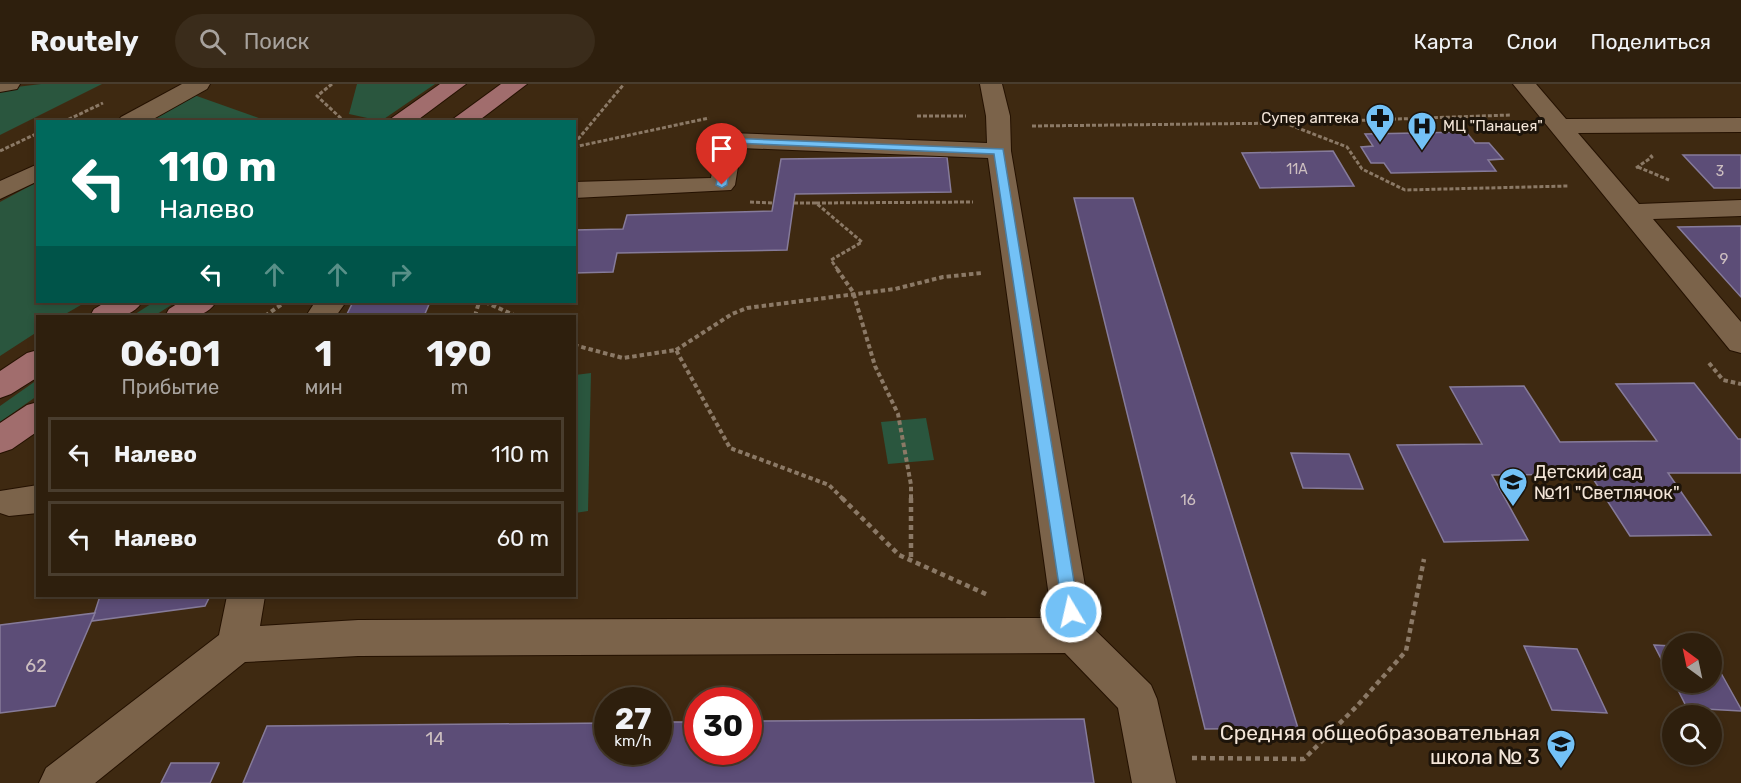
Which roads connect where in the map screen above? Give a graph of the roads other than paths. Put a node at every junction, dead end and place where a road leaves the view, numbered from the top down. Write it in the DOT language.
graph roads {
  1 [pos="9,84"];
  2 [pos="199,84"];
  3 [pos="455,84"];
  4 [pos="516,84"];
  5 [pos="991,84"];
  6 [pos="1524,84"];
  7 [pos="0,85"];
  8 [pos="133,120"];
  9 [pos="401,120"];
  10 [pos="465,120"];
  11 [pos="1555,120"];
  12 [pos="1741,125"];
  13 [pos="999,151"];
  14 [pos="36,172"];
  15 [pos="576,190"];
  16 [pos="0,191"];
  17 [pos="1741,208"];
  18 [pos="1632,212"];
  19 [pos="125,303"];
  20 [pos="199,303"];
  21 [pos="330,303"];
  22 [pos="106,315"];
  23 [pos="181,315"];
  24 [pos="321,315"];
  25 [pos="1741,342"];
  26 [pos="36,362"];
  27 [pos="0,386"];
  28 [pos="36,415"];
  29 [pos="0,440"];
  30 [pos="246,597"];
  31 [pos="1074,634"];
  32 [pos="237,645"];
  33 [pos="1152,770"];
  34 [pos="62,783"];
  1 -- 7 [label="street"];
  2 -- 8 [label="street"];
  3 -- 9 [label="main road"];
  4 -- 10 [label="main road"];
  5 -- 13 [label="street"];
  6 -- 11 [label="street"];
  11 -- 12 [label="street"];
  11 -- 18 [label="street"];
  13 -- 15 [label="street"];
  13 -- 31 [label="street"];
  14 -- 16 [label="street"];
  17 -- 18 [label="street"];
  18 -- 25 [label="street"];
  19 -- 22 [label="main road"];
  20 -- 23 [label="main road"];
  21 -- 24 [label="street"];
  26 -- 27 [label="main road"];
  28 -- 29 [label="main road"];
  30 -- 32 [label="street"];
  31 -- 32 [label="street"];
  31 -- 33 [label="street"];
  32 -- 34 [label="street"];
}
